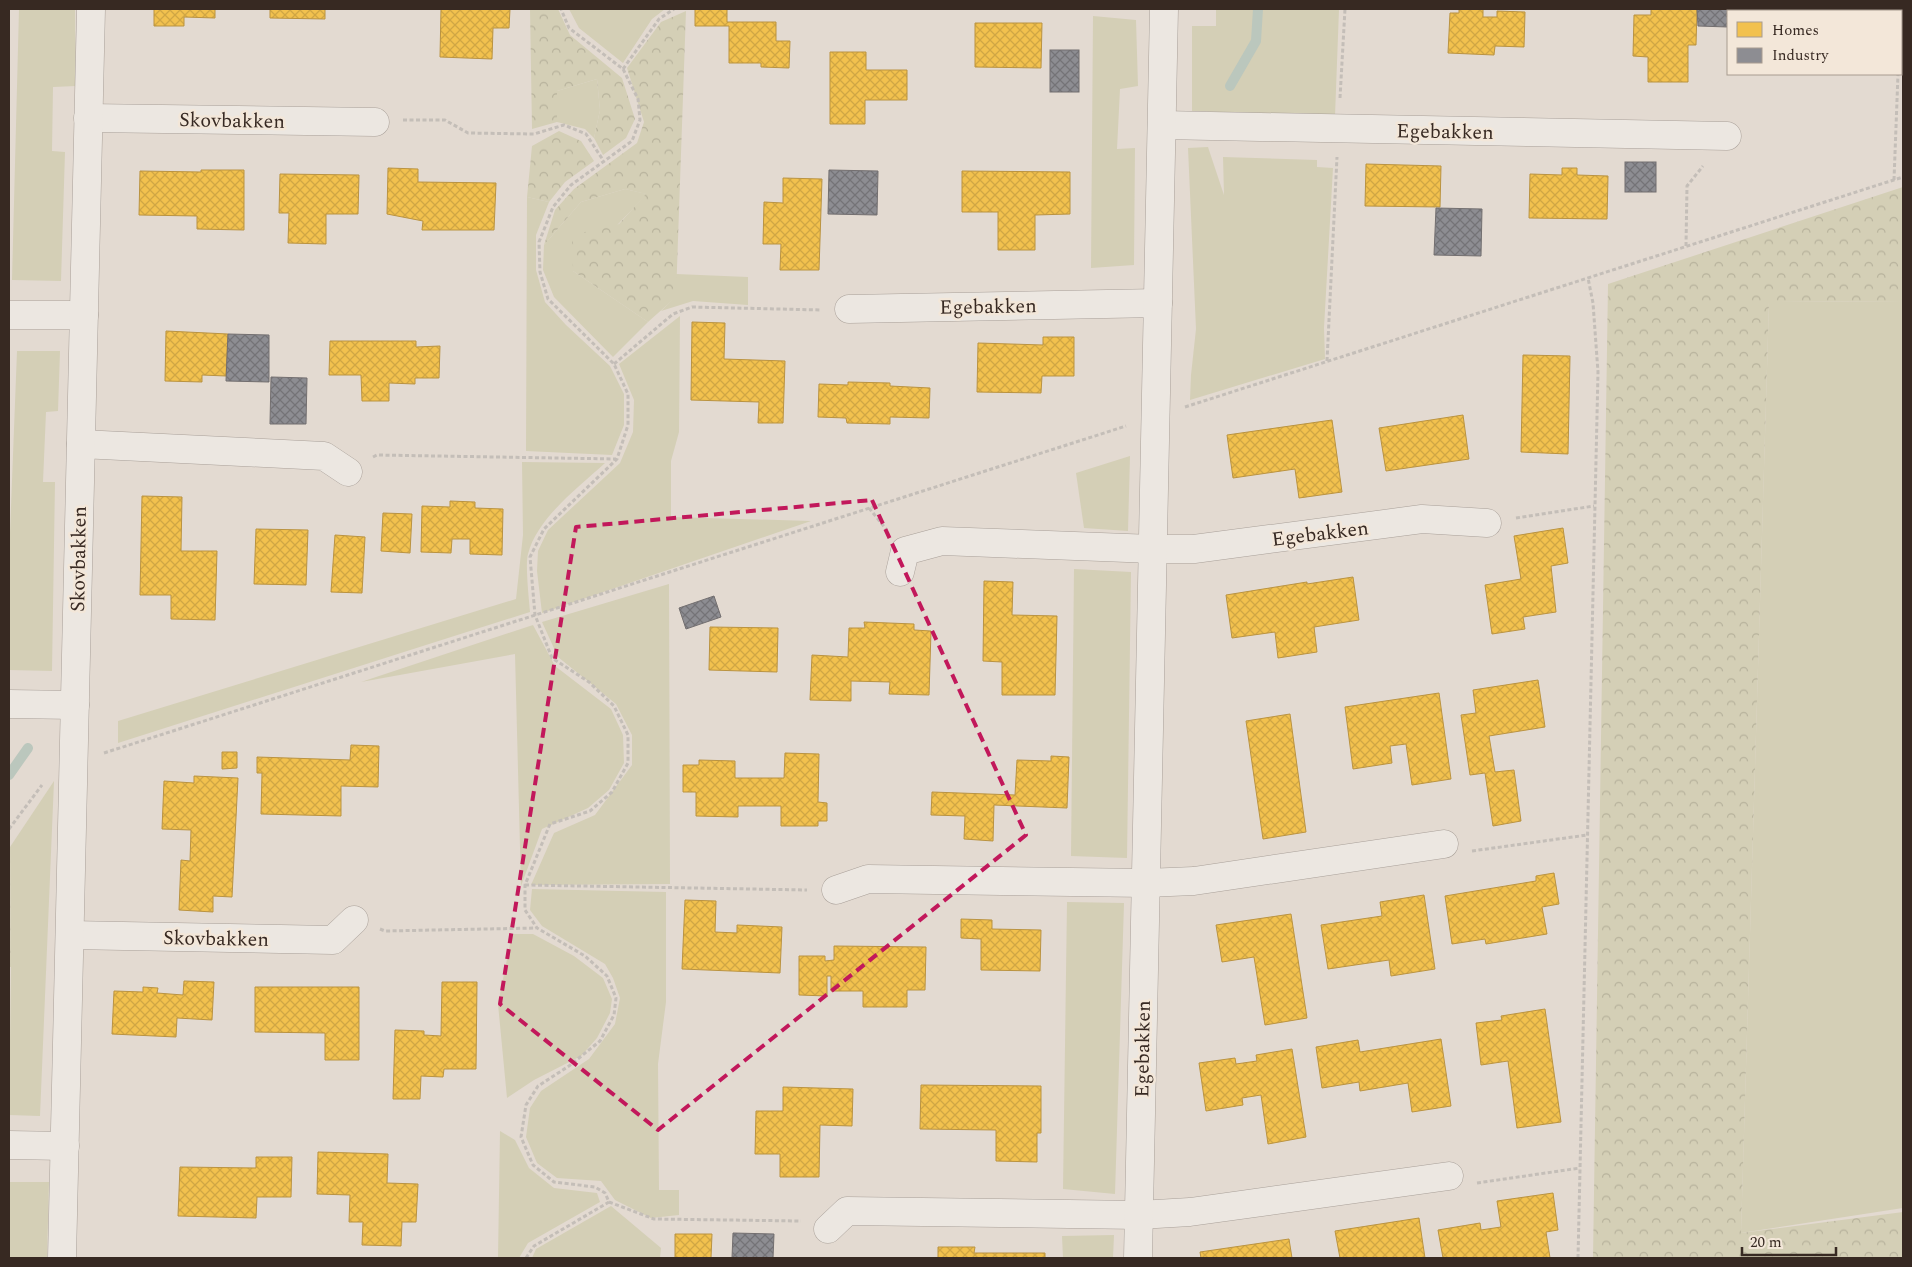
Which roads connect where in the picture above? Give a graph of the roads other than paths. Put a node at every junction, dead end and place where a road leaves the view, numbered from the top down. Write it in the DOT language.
graph roads {
  1 [pos="91,9"];
  2 [pos="1164,9"];
  3 [pos="88,118"];
  4 [pos="375,122"];
  5 [pos="1162,125"];
  6 [pos="1728,136"];
  7 [pos="1158,302"];
  8 [pos="849,309"];
  9 [pos="9,315"];
  10 [pos="84,315"];
  11 [pos="81,444"];
  12 [pos="348,472"];
  13 [pos="1487,523"];
  14 [pos="1153,549"];
  15 [pos="900,572"];
  16 [pos="9,704"];
  17 [pos="75,705"];
  18 [pos="1444,844"];
  19 [pos="1146,883"];
  20 [pos="836,890"];
  21 [pos="354,920"];
  22 [pos="70,936"];
  23 [pos="9,1145"];
  24 [pos="65,1146"];
  25 [pos="1449,1176"];
  26 [pos="1139,1215"];
  27 [pos="828,1229"];
  28 [pos="62,1258"];
  29 [pos="1138,1258"];
  1 -- 3 [label="street, Skovbakken"];
  2 -- 5 [label="street, Egebakken"];
  3 -- 4 [label="street, Skovbakken"];
  3 -- 10 [label="street, Skovbakken"];
  5 -- 6 [label="street, Egebakken"];
  5 -- 7 [label="street, Egebakken"];
  7 -- 8 [label="street, Egebakken"];
  7 -- 14 [label="street, Egebakken"];
  9 -- 10 [label="street"];
  10 -- 11 [label="street, Skovbakken"];
  11 -- 12 [label="street"];
  11 -- 17 [label="street, Skovbakken"];
  13 -- 14 [label="street, Egebakken"];
  14 -- 15 [label="street, Egebakken"];
  14 -- 19 [label="street, Egebakken"];
  16 -- 17 [label="street"];
  17 -- 22 [label="street, Skovbakken"];
  18 -- 19 [label="street"];
  19 -- 20 [label="street"];
  19 -- 26 [label="street, Egebakken"];
  21 -- 22 [label="street, Skovbakken"];
  22 -- 24 [label="street, Skovbakken"];
  23 -- 24 [label="street"];
  24 -- 28 [label="street, Skovbakken"];
  25 -- 26 [label="street"];
  26 -- 27 [label="street"];
  26 -- 29 [label="street, Egebakken"];
}
